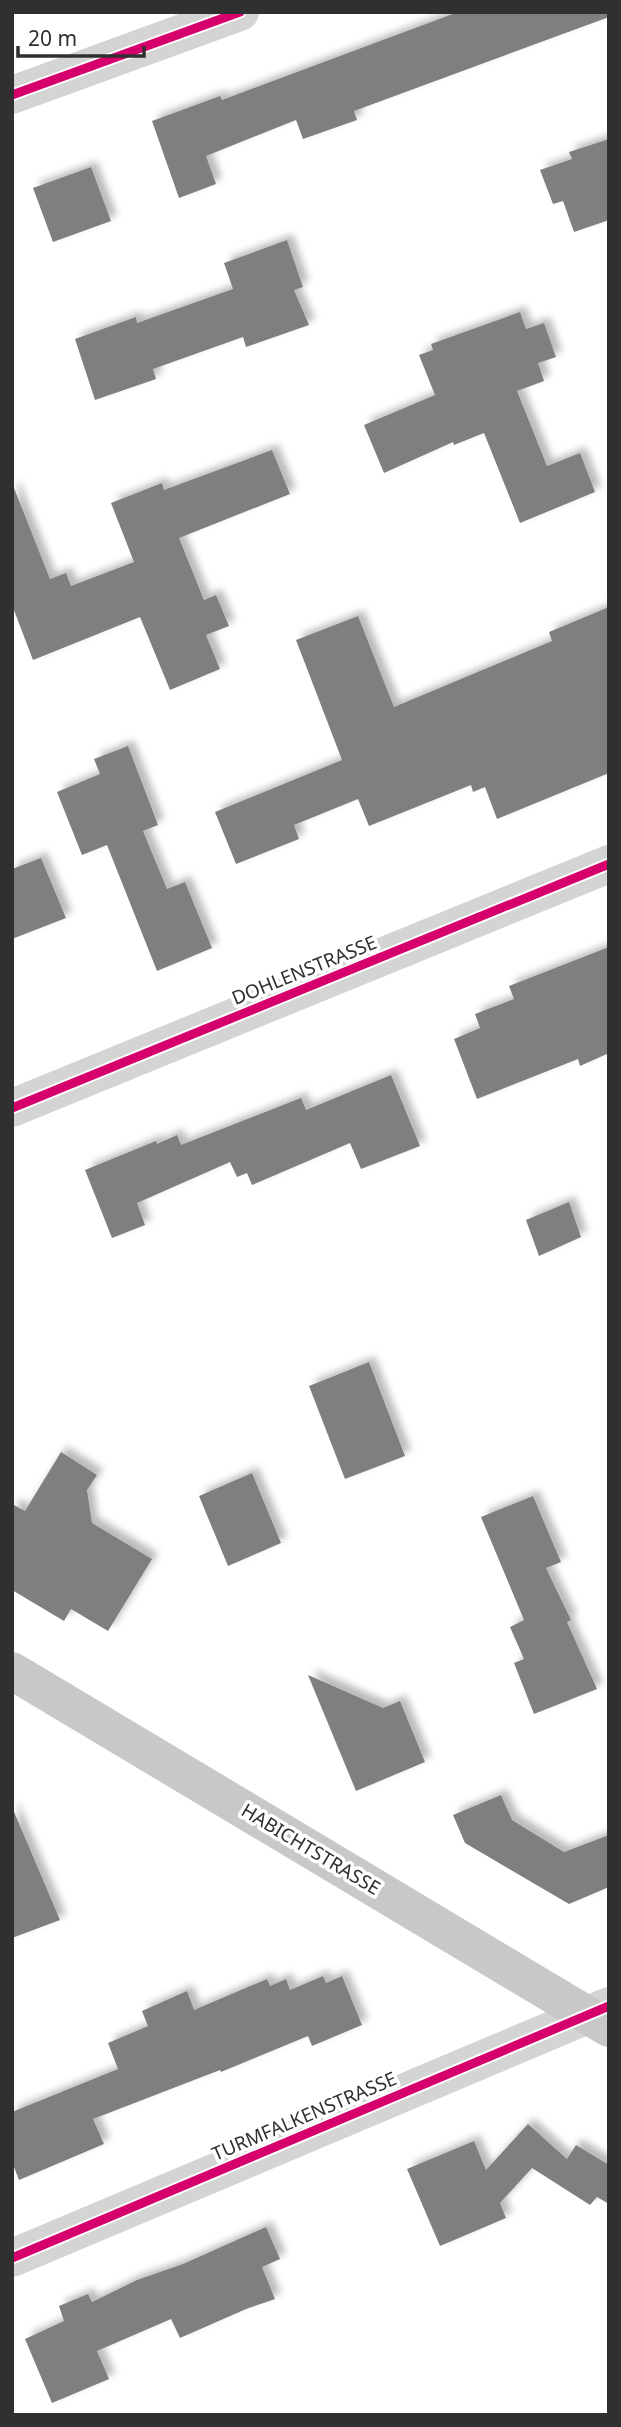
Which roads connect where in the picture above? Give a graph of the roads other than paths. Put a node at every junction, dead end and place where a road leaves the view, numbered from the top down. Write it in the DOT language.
graph roads {
  1 [pos="240,12"];
  2 [pos="12,95"];
  3 [pos="609,864"];
  4 [pos="12,1108"];
  5 [pos="12,1671"];
  6 [pos="602,2017"];
  7 [pos="12,2258"];
  1 -- 2 [label="street"];
  3 -- 4 [label="street, DOHLENSTRASSE"];
  5 -- 6 [label="main road, HABICHTSTRASSE"];
  6 -- 7 [label="street, TURMFALKENSTRASSE"];
}
